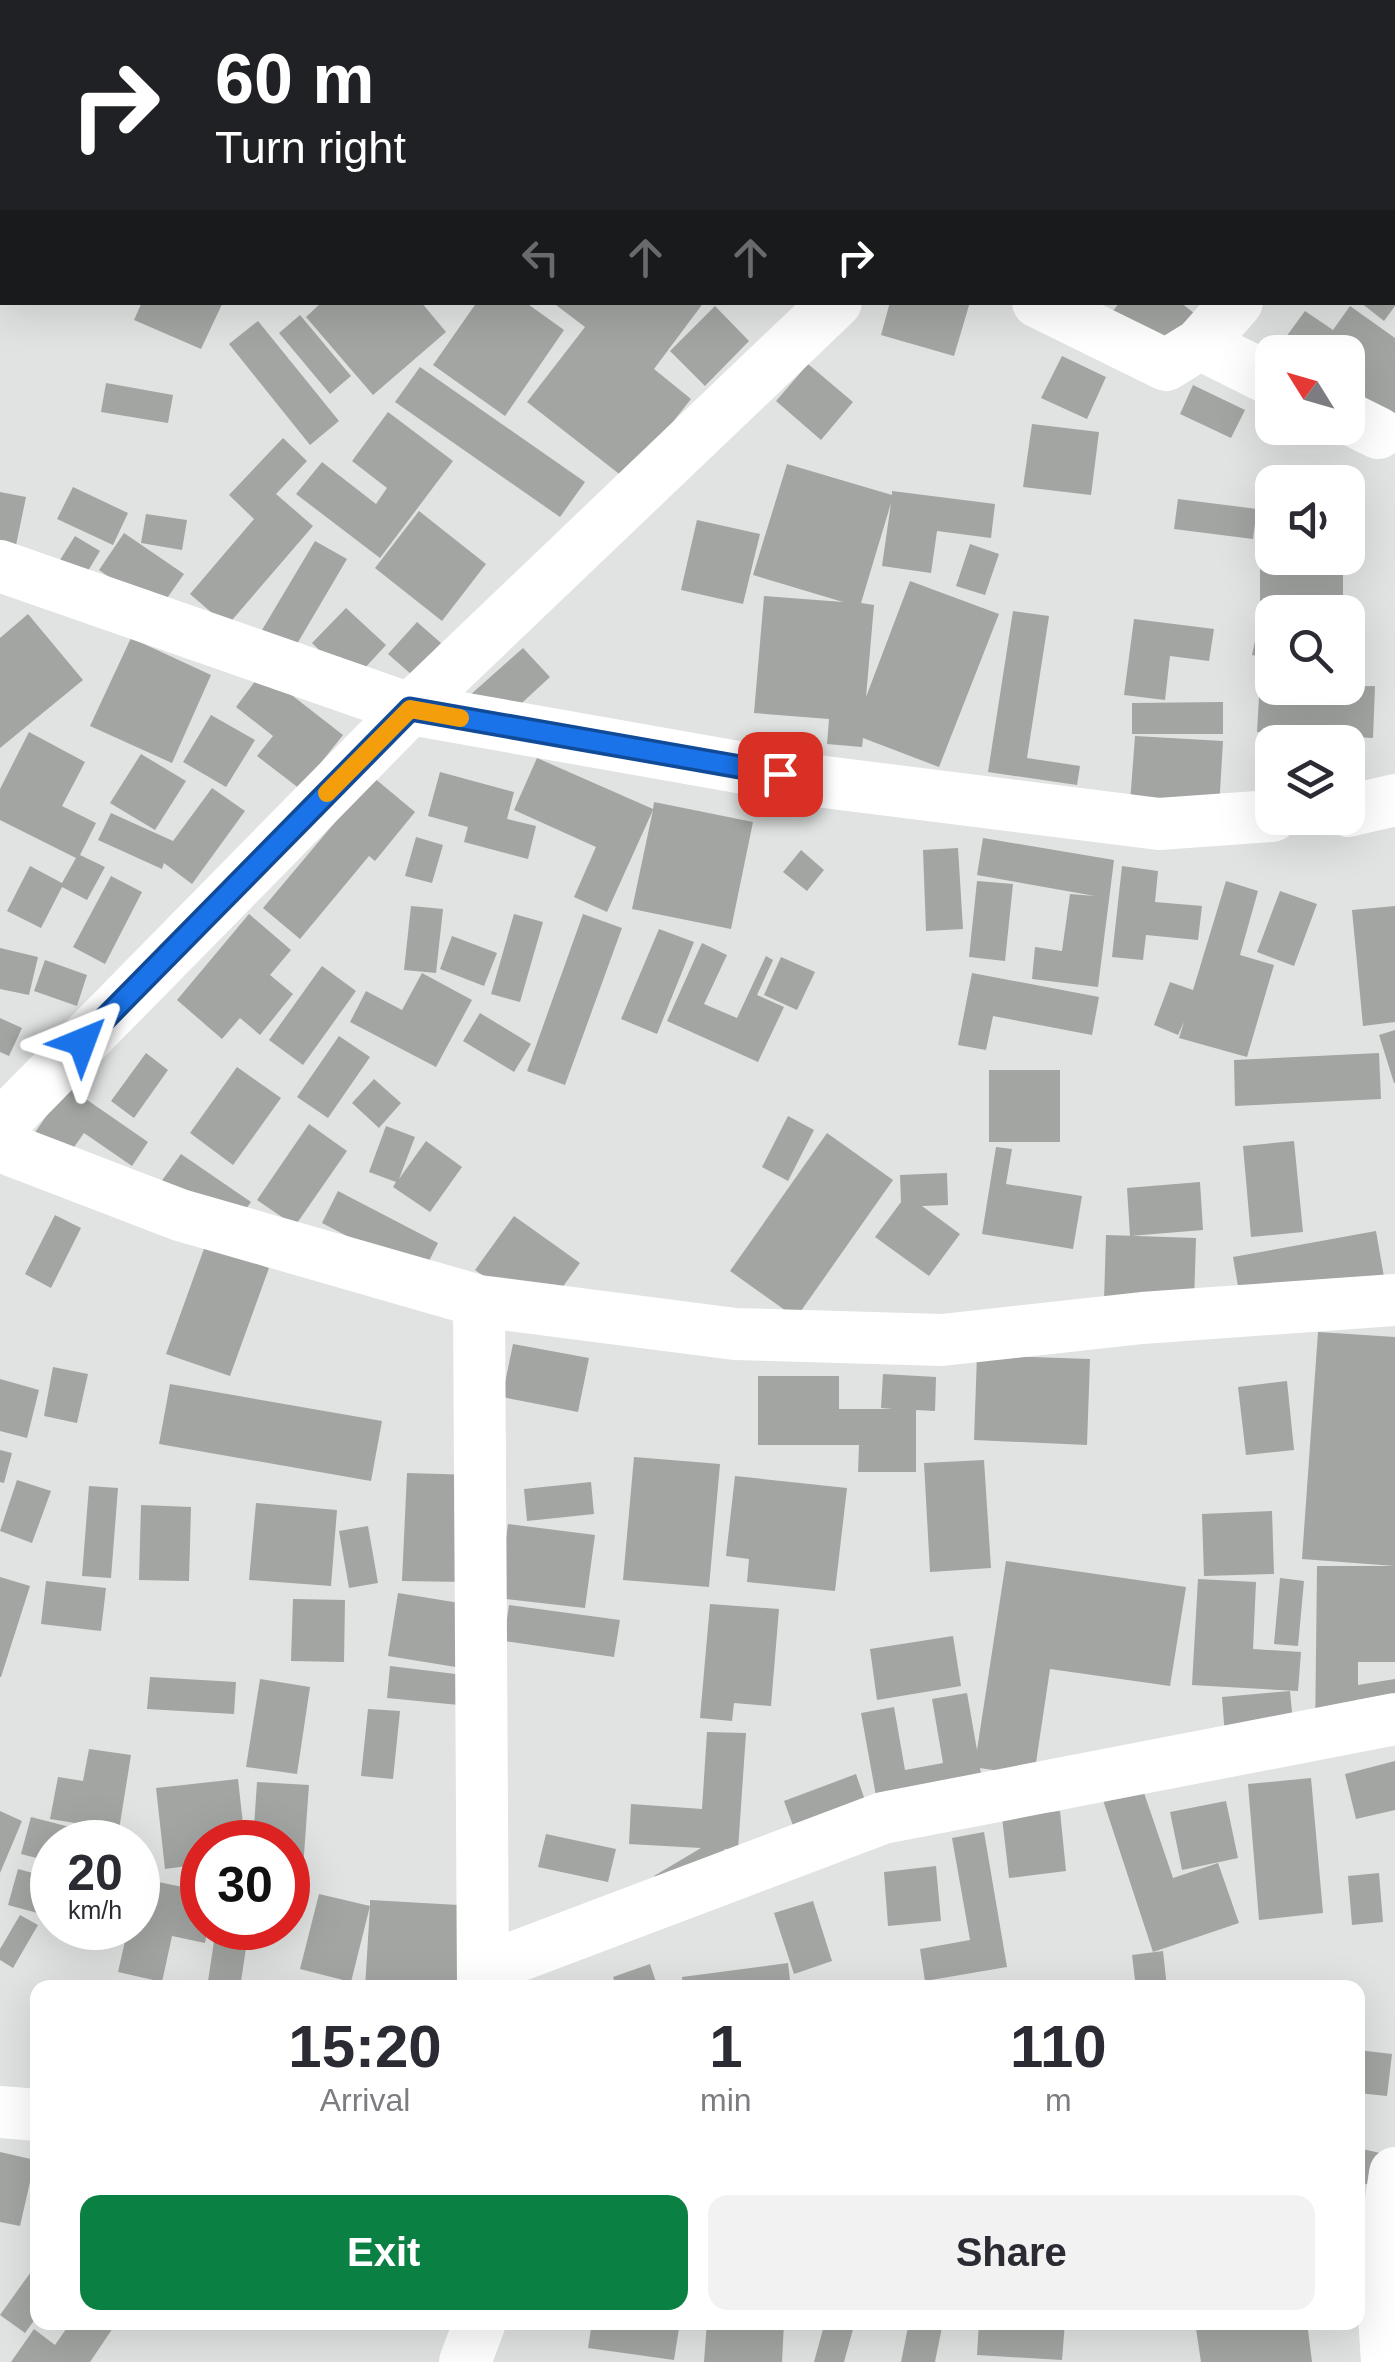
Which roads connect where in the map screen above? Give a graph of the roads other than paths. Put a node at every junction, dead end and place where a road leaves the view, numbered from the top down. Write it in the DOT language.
graph roads {
  1 [pos="833,305"];
  2 [pos="1044,305"];
  3 [pos="1234,305"];
  4 [pos="1200,344"];
  5 [pos="1255,372"];
  6 [pos="0,566"];
  7 [pos="410,709"];
  8 [pos="1395,800"];
  9 [pos="1365,806"];
  10 [pos="1255,817"];
  11 [pos="0,1126"];
  12 [pos="0,1146"];
  13 [pos="1395,1300"];
  14 [pos="479,1302"];
  15 [pos="1395,1719"];
  16 [pos="497,1974"];
  17 [pos="0,2112"];
  18 [pos="30,2114"];
  19 [pos="1395,2172"];
  20 [pos="1378,2269"];
  21 [pos="477,2330"];
  22 [pos="465,2362"];
  23 [pos="1387,2362"];
  1 -- 7 [label="street"];
  2 -- 4 [label="street"];
  3 -- 4 [label="street"];
  4 -- 5 [label="street"];
  6 -- 7 [label="street"];
  7 -- 10 [label="street"];
  7 -- 11 [label="street"];
  8 -- 9 [label="street"];
  12 -- 14 [label="street"];
  13 -- 14 [label="street"];
  14 -- 16 [label="street"];
  15 -- 16 [label="street"];
  17 -- 18 [label="street"];
  19 -- 20 [label="street"];
  20 -- 23 [label="street"];
  21 -- 22 [label="street"];
}
